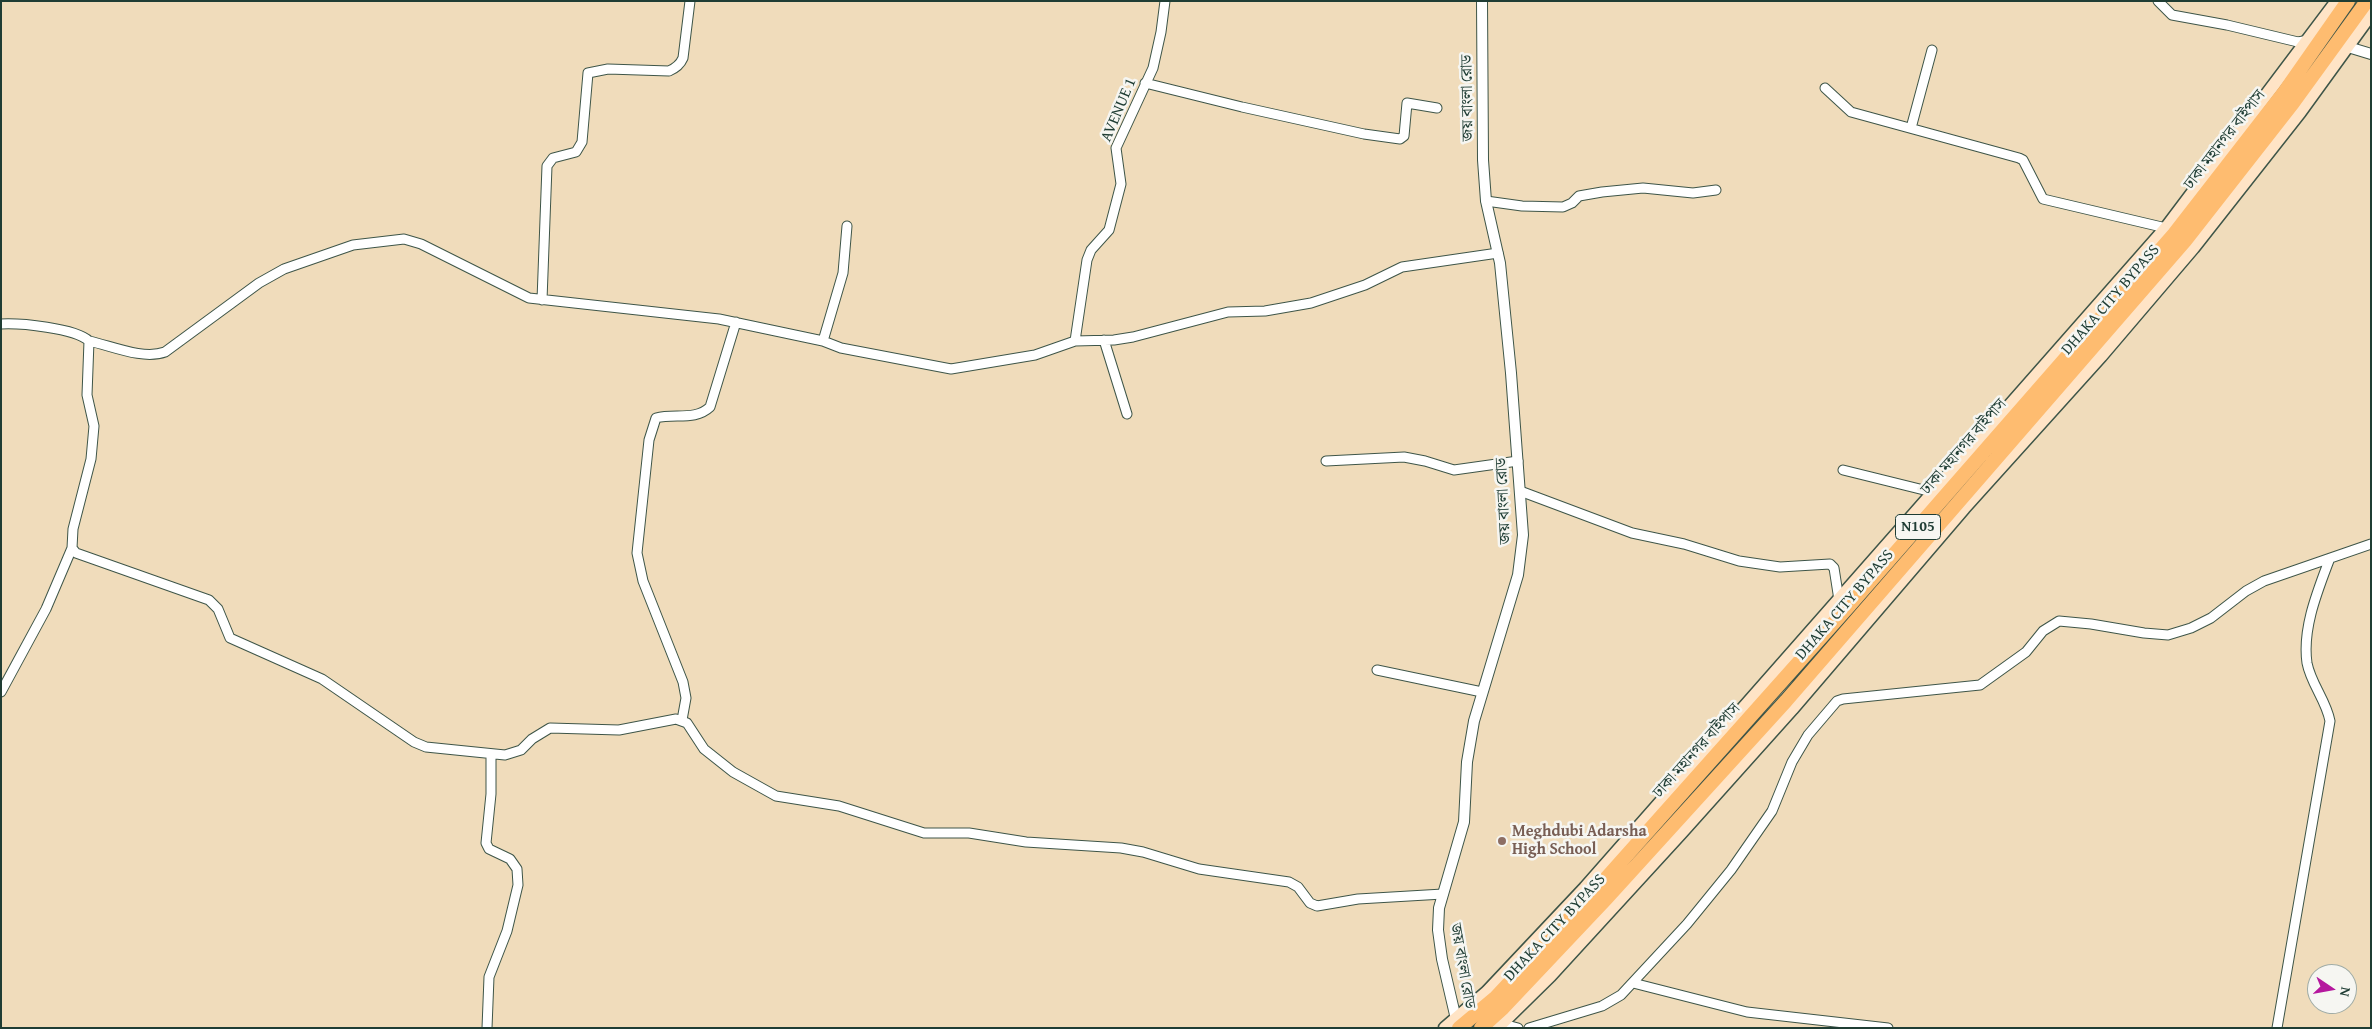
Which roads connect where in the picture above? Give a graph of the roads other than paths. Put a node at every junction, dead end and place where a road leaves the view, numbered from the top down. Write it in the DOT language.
graph roads {
  1 [pos="690,1"];
  2 [pos="1165,1"];
  3 [pos="1482,1"];
  4 [pos="2158,1"];
  5 [pos="2337,1"];
  6 [pos="2348,1"];
  7 [pos="2367,1"];
  8 [pos="2371,14"];
  9 [pos="2309,40"];
  10 [pos="2348,47"];
  11 [pos="1932,50"];
  12 [pos="2371,54"];
  13 [pos="1145,83"];
  14 [pos="1825,88"];
  15 [pos="1437,108"];
  16 [pos="1911,128"];
  17 [pos="1716,190"];
  18 [pos="1486,200"];
  19 [pos="847,226"];
  20 [pos="2166,228"];
  21 [pos="1498,253"];
  22 [pos="542,300"];
  23 [pos="736,322"];
  24 [pos="1,324"];
  25 [pos="1104,340"];
  26 [pos="89,341"];
  27 [pos="823,341"];
  28 [pos="1075,342"];
  29 [pos="1127,414"];
  30 [pos="1326,461"];
  31 [pos="1518,461"];
  32 [pos="1843,470"];
  33 [pos="1520,490"];
  34 [pos="1932,492"];
  35 [pos="2371,544"];
  36 [pos="72,548"];
  37 [pos="2330,558"];
  38 [pos="1839,600"];
  39 [pos="1377,670"];
  40 [pos="1,692"];
  41 [pos="1482,692"];
  42 [pos="682,720"];
  43 [pos="491,754"];
  44 [pos="1443,894"];
  45 [pos="1633,983"];
  46 [pos="1458,1024"];
  47 [pos="1500,1026"];
  48 [pos="487,1028"];
  49 [pos="1445,1028"];
  50 [pos="1481,1028"];
  51 [pos="1518,1028"];
  52 [pos="1529,1028"];
  53 [pos="1888,1028"];
  54 [pos="2277,1028"];
  1 -- 22 [label="street"];
  2 -- 13 [label="street, AVENUE 1"];
  3 -- 18 [label="street, জয় বাংলা রোড"];
  4 -- 9 [label="street"];
  5 -- 9 [label="main road"];
  6 -- 46 [label="highway, ঢাকা মহানগর বাইপাস / N105"];
  7 -- 50 [label="highway, DHAKA CITY BYPASS / N105"];
  8 -- 10 [label="main road"];
  9 -- 20 [label="main road"];
  10 -- 12 [label="street"];
  10 -- 47 [label="main road"];
  11 -- 16 [label="street"];
  13 -- 15 [label="street"];
  13 -- 28 [label="street, AVENUE 1"];
  14 -- 16 [label="street"];
  16 -- 20 [label="street"];
  17 -- 18 [label="street"];
  18 -- 21 [label="street, জয় বাংলা রোড"];
  19 -- 27 [label="street"];
  20 -- 34 [label="main road"];
  21 -- 25 [label="street"];
  21 -- 31 [label="street, জয় বাংলা রোড"];
  22 -- 23 [label="street"];
  22 -- 26 [label="street"];
  23 -- 27 [label="street"];
  23 -- 42 [label="street"];
  24 -- 26 [label="street"];
  25 -- 28 [label="street"];
  25 -- 29 [label="street"];
  26 -- 36 [label="street"];
  27 -- 28 [label="street"];
  30 -- 31 [label="street"];
  31 -- 33 [label="street, জয় বাংলা রোড"];
  32 -- 34 [label="street"];
  33 -- 38 [label="street"];
  33 -- 41 [label="street, জয় বাংলা রোড"];
  34 -- 38 [label="main road"];
  35 -- 37 [label="street"];
  36 -- 40 [label="street"];
  36 -- 43 [label="street"];
  37 -- 45 [label="street"];
  37 -- 54 [label="street"];
  38 -- 46 [label="main road"];
  39 -- 41 [label="street"];
  41 -- 44 [label="street, জয় বাংলা রোড"];
  42 -- 43 [label="street"];
  42 -- 44 [label="street"];
  43 -- 48 [label="street"];
  44 -- 46 [label="street, জয় বাংলা রোড"];
  45 -- 52 [label="street"];
  45 -- 53 [label="street"];
  46 -- 49 [label="main road"];
  47 -- 51 [label="street"];
}
